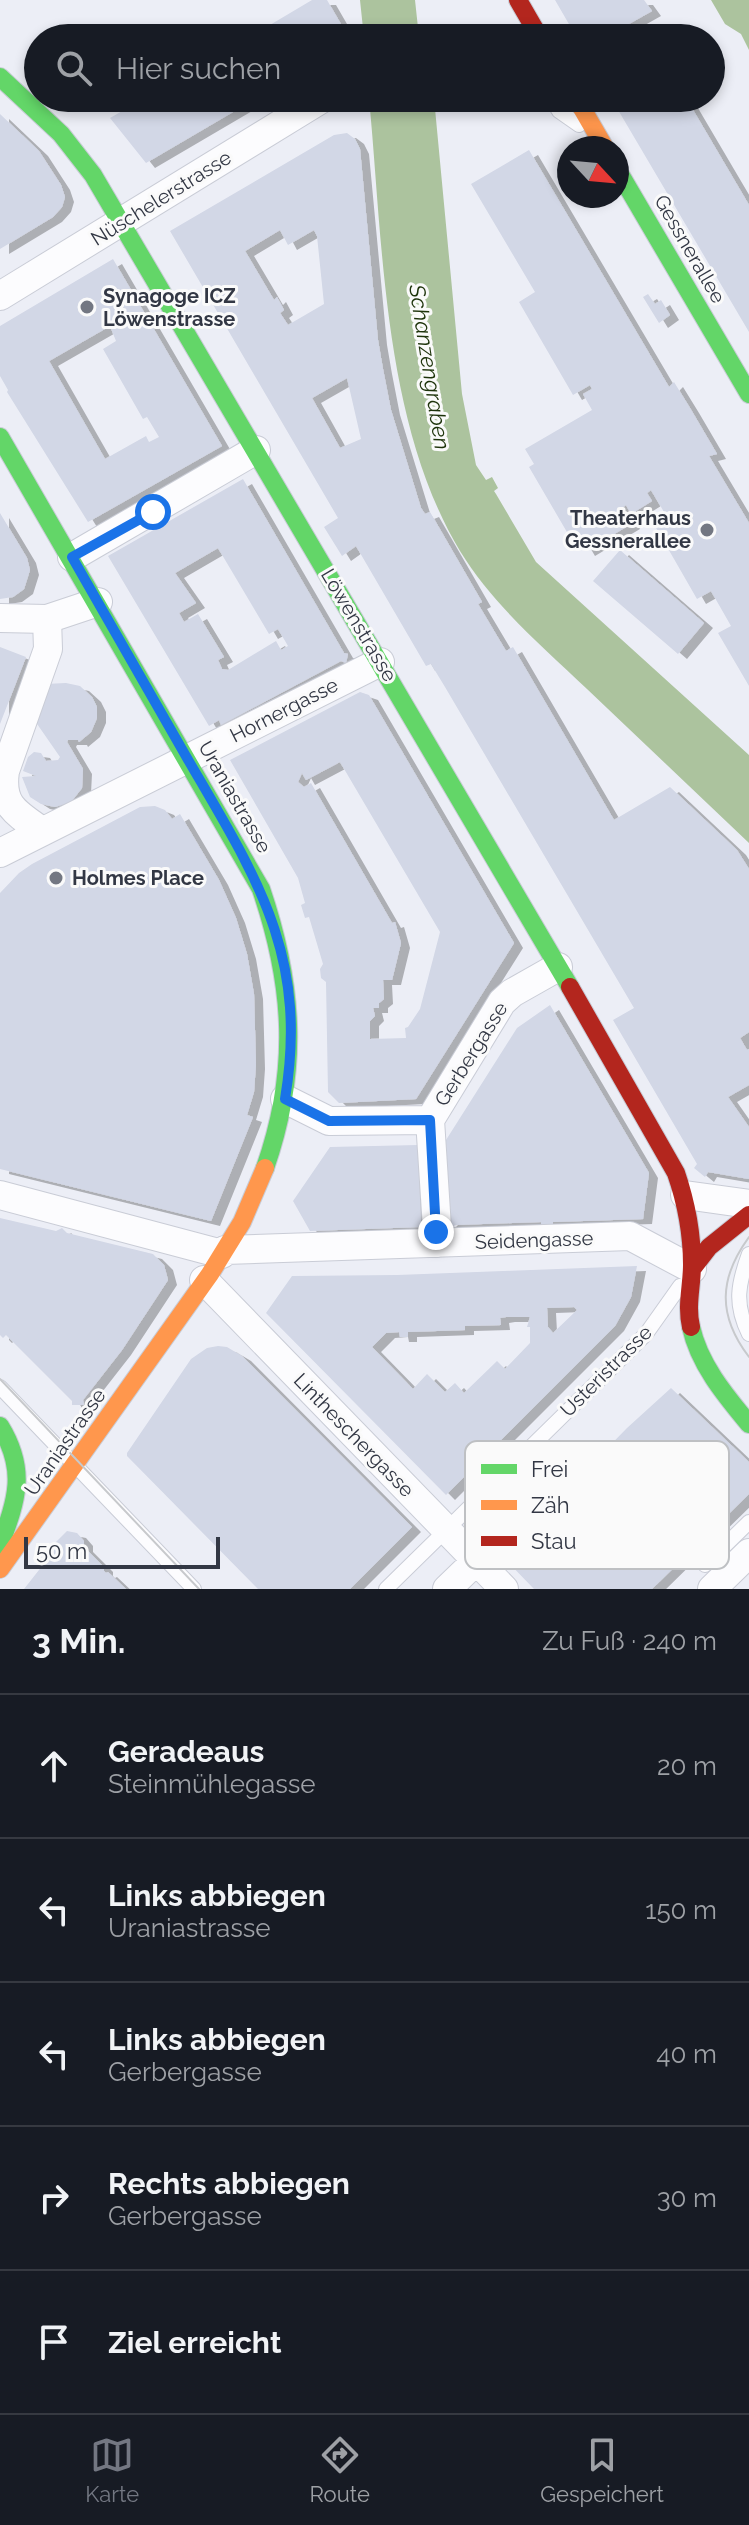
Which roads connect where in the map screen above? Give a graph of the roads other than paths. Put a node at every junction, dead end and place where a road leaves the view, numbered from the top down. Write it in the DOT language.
graph roads {
  1 [pos="518,0"];
  2 [pos="532,24"];
  3 [pos="0,77"];
  4 [pos="24,99"];
  5 [pos="37,112"];
  6 [pos="300,112"];
  7 [pos="560,112"];
  8 [pos="584,112"];
  9 [pos="592,136"];
  10 [pos="597,136"];
  11 [pos="629,189"];
  12 [pos="120,224"];
  13 [pos="0,296"];
  14 [pos="748,391"];
  15 [pos="0,437"];
  16 [pos="256,450"];
  17 [pos="72,557"];
  18 [pos="98,602"];
  19 [pos="0,618"];
  20 [pos="47,619"];
  21 [pos="380,662"];
  22 [pos="187,759"];
  23 [pos="42,831"];
  24 [pos="0,853"];
  25 [pos="558,967"];
  26 [pos="285,1099"];
  27 [pos="430,1120"];
  28 [pos="0,1195"];
  29 [pos="685,1195"];
  30 [pos="749,1204"];
  31 [pos="749,1215"];
  32 [pos="438,1243"];
  33 [pos="223,1252"];
  34 [pos="749,1254"];
  35 [pos="692,1269"];
  36 [pos="204,1280"];
  37 [pos="749,1334"];
  38 [pos="0,1387"];
  39 [pos="749,1424"];
  40 [pos="0,1426"];
  41 [pos="536,1441"];
  42 [pos="75,1466"];
  43 [pos="465,1510"];
  44 [pos="749,1522"];
  45 [pos="446,1529"];
  46 [pos="0,1545"];
  47 [pos="465,1549"];
  48 [pos="729,1550"];
  49 [pos="749,1553"];
  50 [pos="729,1565"];
  51 [pos="0,1569"];
  52 [pos="468,1569"];
  53 [pos="484,1569"];
  54 [pos="194,1589"];
  55 [pos="386,1589"];
  56 [pos="447,1589"];
  57 [pos="504,1589"];
  1 -- 2 [label="street"];
  3 -- 4 [label="street, Löwenstrasse"];
  5 -- 12 [label="street, Löwenstrasse"];
  6 -- 12 [label="street, Nüschelerstrasse"];
  7 -- 9 [label="lane"];
  8 -- 10 [label="street"];
  11 -- 14 [label="street, Gessnerallee"];
  12 -- 13 [label="street, Nüschelerstrasse"];
  12 -- 16 [label="street, Löwenstrasse"];
  15 -- 17 [label="street, Uraniastrasse"];
  16 -- 17 [label="street"];
  16 -- 21 [label="street, Löwenstrasse"];
  17 -- 18 [label="street, Uraniastrasse"];
  18 -- 20 [label="street"];
  18 -- 22 [label="street, Uraniastrasse"];
  19 -- 20 [label="street"];
  20 -- 23 [label="street"];
  21 -- 22 [label="street, Hornergasse"];
  21 -- 25 [label="street, Löwenstrasse"];
  22 -- 23 [label="street, Hornergasse"];
  22 -- 26 [label="street, Uraniastrasse"];
  23 -- 24 [label="street, Hornergasse"];
  25 -- 27 [label="street, Gerbergasse"];
  25 -- 29 [label="street, Löwenstrasse"];
  26 -- 27 [label="street, Gerbergasse"];
  26 -- 33 [label="street, Uraniastrasse"];
  27 -- 32 [label="street, Gerbergasse"];
  28 -- 33 [label="street, Seidengasse"];
  29 -- 30 [label="street"];
  29 -- 35 [label="street, Löwenstrasse"];
  31 -- 35 [label="street, Usteristrasse"];
  32 -- 33 [label="street, Seidengasse"];
  32 -- 35 [label="street, Seidengasse"];
  33 -- 36 [label="street, Uraniastrasse"];
  34 -- 37 [label="lane"];
  35 -- 39 [label="street, Löwenstrasse"];
  35 -- 41 [label="lane, Usteristrasse"];
  36 -- 42 [label="street, Uraniastrasse"];
  36 -- 45 [label="street, Lintheschergasse"];
  38 -- 42 [label="lane"];
  40 -- 46 [label="street, Uraniastrasse"];
  42 -- 51 [label="street, Uraniastrasse"];
  42 -- 54 [label="lane"];
  43 -- 45 [label="lane, Usteristrasse"];
  44 -- 48 [label="lane"];
  45 -- 47 [label="street, Lintheschergasse"];
  45 -- 55 [label="lane, Usteristrasse"];
  49 -- 50 [label="street"];
  52 -- 56 [label="street"];
  53 -- 57 [label="street, Lintheschergasse"];
}
